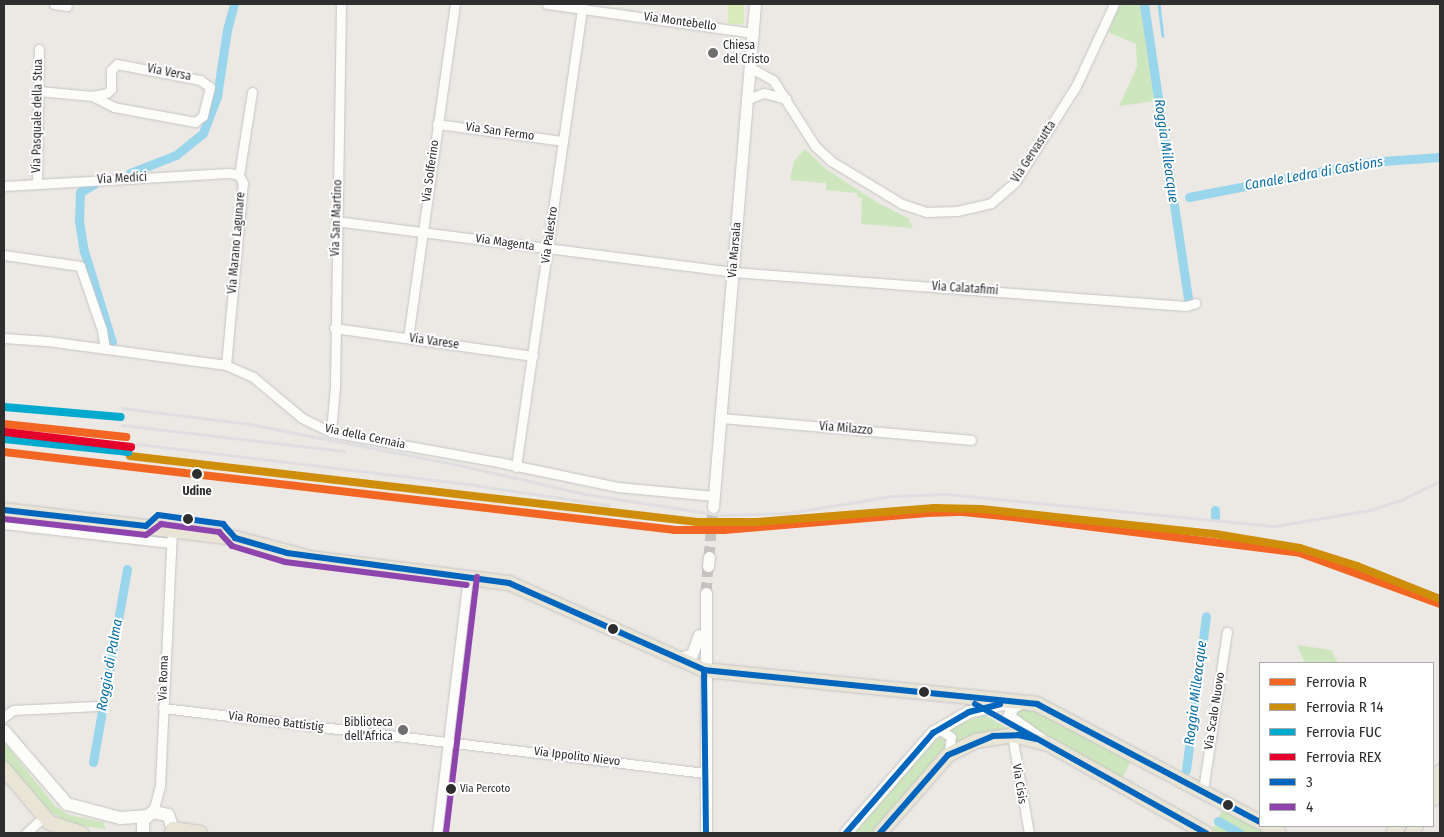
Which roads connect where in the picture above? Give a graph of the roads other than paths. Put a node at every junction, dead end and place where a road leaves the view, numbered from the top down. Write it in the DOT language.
graph roads {
  1 [pos="54,4"];
  2 [pos="341,4"];
  3 [pos="455,4"];
  4 [pos="547,4"];
  5 [pos="755,4"];
  6 [pos="1114,4"];
  7 [pos="67,6"];
  8 [pos="582,6"];
  9 [pos="754,33"];
  10 [pos="39,49"];
  11 [pos="751,68"];
  12 [pos="38,91"];
  13 [pos="252,92"];
  14 [pos="92,96"];
  15 [pos="748,99"];
  16 [pos="786,100"];
  17 [pos="437,124"];
  18 [pos="563,141"];
  19 [pos="240,176"];
  20 [pos="37,184"];
  21 [pos="4,186"];
  22 [pos="336,221"];
  23 [pos="423,232"];
  24 [pos="548,249"];
  25 [pos="4,255"];
  26 [pos="733,272"];
  27 [pos="1196,303"];
  28 [pos="334,328"];
  29 [pos="4,338"];
  30 [pos="408,338"];
  31 [pos="105,350"];
  32 [pos="533,356"];
  33 [pos="226,365"];
  34 [pos="720,418"];
  35 [pos="330,432"];
  36 [pos="971,440"];
  37 [pos="516,467"];
  38 [pos="713,502"];
  39 [pos="4,510"];
  40 [pos="44,515"];
  41 [pos="4,524"];
  42 [pos="42,529"];
  43 [pos="132,532"];
  44 [pos="171,537"];
  45 [pos="468,576"];
  46 [pos="1227,632"];
  47 [pos="677,659"];
  48 [pos="704,670"];
  49 [pos="1025,702"];
  50 [pos="97,706"];
  51 [pos="163,708"];
  52 [pos="4,717"];
  53 [pos="940,729"];
  54 [pos="4,730"];
  55 [pos="1012,735"];
  56 [pos="449,742"];
  57 [pos="1048,744"];
  58 [pos="948,755"];
  59 [pos="4,769"];
  60 [pos="705,773"];
  61 [pos="1203,790"];
  62 [pos="150,814"];
  63 [pos="44,817"];
  64 [pos="1259,821"];
  65 [pos="172,831"];
  66 [pos="65,832"];
  67 [pos="26,833"];
  68 [pos="81,833"];
  69 [pos="143,833"];
  70 [pos="200,833"];
  71 [pos="438,833"];
  72 [pos="706,833"];
  73 [pos="846,833"];
  74 [pos="880,833"];
  75 [pos="1029,833"];
  76 [pos="1206,833"];
  1 -- 7 [label="street"];
  2 -- 22 [label="street, Via San Martino"];
  3 -- 17 [label="street, Via Solferino"];
  4 -- 8 [label="street, Via Montebello"];
  5 -- 9 [label="street, Via Marsala"];
  6 -- 16 [label="street, Via Gervasutta"];
  8 -- 9 [label="street, Via Montebello"];
  8 -- 18 [label="street, Via Palestro"];
  9 -- 11 [label="street, Via Marsala"];
  10 -- 12 [label="street, Via Pasquale della Stua"];
  11 -- 15 [label="street, Via Marsala"];
  11 -- 16 [label="street, Via Gervasutta"];
  12 -- 14 [label="street, Via Versa"];
  12 -- 20 [label="street, Via Pasquale della Stua"];
  13 -- 19 [label="street, Via Marano Lagunare"];
  14 -- 14 [label="street, Via Versa"];
  15 -- 16 [label="street"];
  15 -- 26 [label="street, Via Marsala"];
  17 -- 18 [label="street, Via San Fermo"];
  17 -- 23 [label="street, Via Solferino"];
  18 -- 24 [label="street, Via Palestro"];
  19 -- 20 [label="street, Via Medici"];
  19 -- 33 [label="street, Via Marano Lagunare"];
  20 -- 21 [label="street, Via Medici"];
  22 -- 23 [label="street, Via Magenta"];
  22 -- 28 [label="street, Via San Martino"];
  23 -- 24 [label="street, Via Magenta"];
  23 -- 30 [label="street, Via Solferino"];
  24 -- 26 [label="street, Via Magenta"];
  24 -- 32 [label="street, Via Palestro"];
  25 -- 31 [label="street"];
  26 -- 27 [label="street, Via Calatafimi"];
  26 -- 34 [label="street, Via Marsala"];
  28 -- 30 [label="street, Via Varese"];
  28 -- 35 [label="street, Via San Martino"];
  29 -- 31 [label="street, Via della Cernaia"];
  30 -- 32 [label="street, Via Varese"];
  31 -- 33 [label="street, Via della Cernaia"];
  32 -- 37 [label="street, Via Palestro"];
  33 -- 35 [label="street, Via della Cernaia"];
  34 -- 36 [label="street, Via Milazzo"];
  34 -- 38 [label="street, Via Marsala"];
  35 -- 37 [label="street, Via della Cernaia"];
  37 -- 38 [label="street, Via della Cernaia"];
  39 -- 40 [label="main road"];
  40 -- 42 [label="street"];
  40 -- 43 [label="main road"];
  41 -- 42 [label="street"];
  42 -- 43 [label="street"];
  43 -- 44 [label="main road"];
  44 -- 45 [label="main road"];
  44 -- 51 [label="street, Via Roma"];
  45 -- 47 [label="main road"];
  45 -- 56 [label="street"];
  46 -- 61 [label="street, Via Scalo Nuovo"];
  47 -- 48 [label="main road"];
  47 -- 48 [label="street"];
  48 -- 49 [label="main road"];
  48 -- 60 [label="street"];
  49 -- 53 [label="main road"];
  49 -- 57 [label="main road"];
  49 -- 61 [label="main road"];
  50 -- 52 [label="street"];
  51 -- 56 [label="street, Via Romeo Battistig"];
  51 -- 62 [label="street, Via Roma"];
  53 -- 58 [label="street"];
  53 -- 73 [label="main road"];
  54 -- 62 [label="main road"];
  55 -- 57 [label="main road"];
  55 -- 58 [label="main road"];
  55 -- 75 [label="street, Via Cisis"];
  56 -- 60 [label="street, Via Ippolito Nievo"];
  56 -- 71 [label="street"];
  57 -- 76 [label="main road"];
  58 -- 74 [label="main road"];
  59 -- 63 [label="main road"];
  60 -- 72 [label="street"];
  61 -- 64 [label="main road"];
  62 -- 65 [label="main road"];
  62 -- 69 [label="main road"];
  63 -- 66 [label="main road"];
  63 -- 67 [label="street"];
  65 -- 70 [label="main road"];
  66 -- 68 [label="main road"];
}
